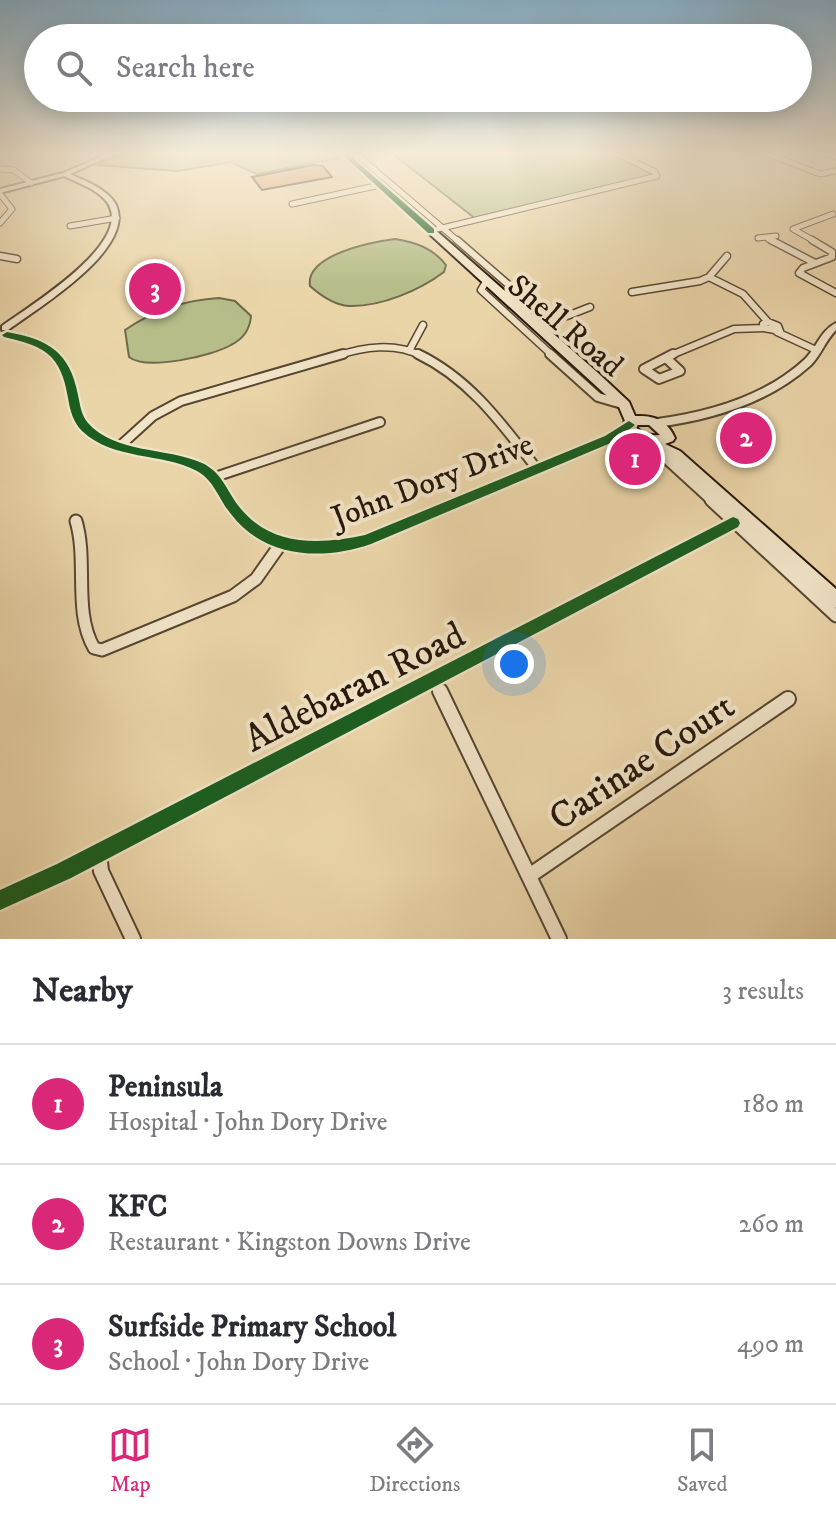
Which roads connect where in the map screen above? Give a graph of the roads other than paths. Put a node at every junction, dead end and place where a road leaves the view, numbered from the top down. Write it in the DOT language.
graph roads {
  1 [pos="4,198"];
  2 [pos="106,198"];
  3 [pos="321,198"];
  4 [pos="394,198"];
  5 [pos="407,198"];
  6 [pos="567,198"];
  7 [pos="292,204"];
  8 [pos="833,214"];
  9 [pos="117,218"];
  10 [pos="0,223"];
  11 [pos="70,226"];
  12 [pos="442,228"];
  13 [pos="431,231"];
  14 [pos="776,236"];
  15 [pos="758,238"];
  16 [pos="768,239"];
  17 [pos="0,256"];
  18 [pos="727,256"];
  19 [pos="17,259"];
  20 [pos="815,263"];
  21 [pos="709,277"];
  22 [pos="494,282"];
  23 [pos="632,292"];
  24 [pos="836,293"];
  25 [pos="590,307"];
  26 [pos="423,325"];
  27 [pos="766,325"];
  28 [pos="836,326"];
  29 [pos="3,332"];
  30 [pos="816,350"];
  31 [pos="409,351"];
  32 [pos="666,358"];
  33 [pos="593,375"];
  34 [pos="625,405"];
  35 [pos="380,422"];
  36 [pos="630,423"];
  37 [pos="660,429"];
  38 [pos="609,439"];
  39 [pos="648,440"];
  40 [pos="121,445"];
  41 [pos="666,459"];
  42 [pos="537,469"];
  43 [pos="215,477"];
  44 [pos="76,521"];
  45 [pos="733,523"];
  46 [pos="280,545"];
  47 [pos="836,588"];
  48 [pos="836,600"];
  49 [pos="836,616"];
  50 [pos="434,679"];
  51 [pos="788,699"];
  52 [pos="99,853"];
  53 [pos="529,876"];
  54 [pos="0,900"];
  55 [pos="133,939"];
  56 [pos="559,939"];
  1 -- 10 [label="street"];
  2 -- 9 [label="street"];
  3 -- 7 [label="street"];
  4 -- 13 [label="main road, Shell Road"];
  5 -- 12 [label="street, Shell Road"];
  6 -- 12 [label="street"];
  8 -- 20 [label="street"];
  9 -- 11 [label="street"];
  9 -- 29 [label="street"];
  12 -- 13 [label="street"];
  12 -- 22 [label="street, Shell Road"];
  13 -- 22 [label="main road, Shell Road"];
  14 -- 16 [label="street"];
  15 -- 16 [label="street"];
  16 -- 20 [label="street"];
  17 -- 19 [label="street"];
  18 -- 21 [label="street"];
  20 -- 24 [label="street"];
  21 -- 23 [label="street"];
  21 -- 27 [label="street"];
  22 -- 25 [label="street"];
  22 -- 33 [label="main road, Shell Road"];
  22 -- 34 [label="street, Shell Road"];
  26 -- 31 [label="street"];
  27 -- 30 [label="street"];
  27 -- 32 [label="street"];
  28 -- 30 [label="street"];
  29 -- 40 [label="street"];
  30 -- 37 [label="street"];
  31 -- 40 [label="street"];
  31 -- 42 [label="street"];
  33 -- 34 [label="main road, Shell Road"];
  33 -- 37 [label="main road, Shell Road"];
  34 -- 36 [label="main road, Shell Road"];
  35 -- 43 [label="street"];
  36 -- 37 [label="main road"];
  36 -- 38 [label="street, John Dory Drive"];
  36 -- 39 [label="main road"];
  37 -- 39 [label="main road"];
  37 -- 47 [label="main road, Shell Road"];
  38 -- 39 [label="street, John Dory Drive"];
  38 -- 42 [label="street, John Dory Drive"];
  39 -- 48 [label="main road"];
  40 -- 43 [label="street"];
  41 -- 45 [label="street"];
  42 -- 46 [label="street, John Dory Drive"];
  43 -- 46 [label="street, John Dory Drive"];
  44 -- 46 [label="street"];
  45 -- 49 [label="street"];
  45 -- 50 [label="street, Aldebaran Road"];
  50 -- 52 [label="street, Aldebaran Road"];
  50 -- 53 [label="street"];
  51 -- 53 [label="street, Carinae Court"];
  52 -- 54 [label="street, Aldebaran Road"];
  52 -- 55 [label="street"];
  53 -- 56 [label="street"];
}
